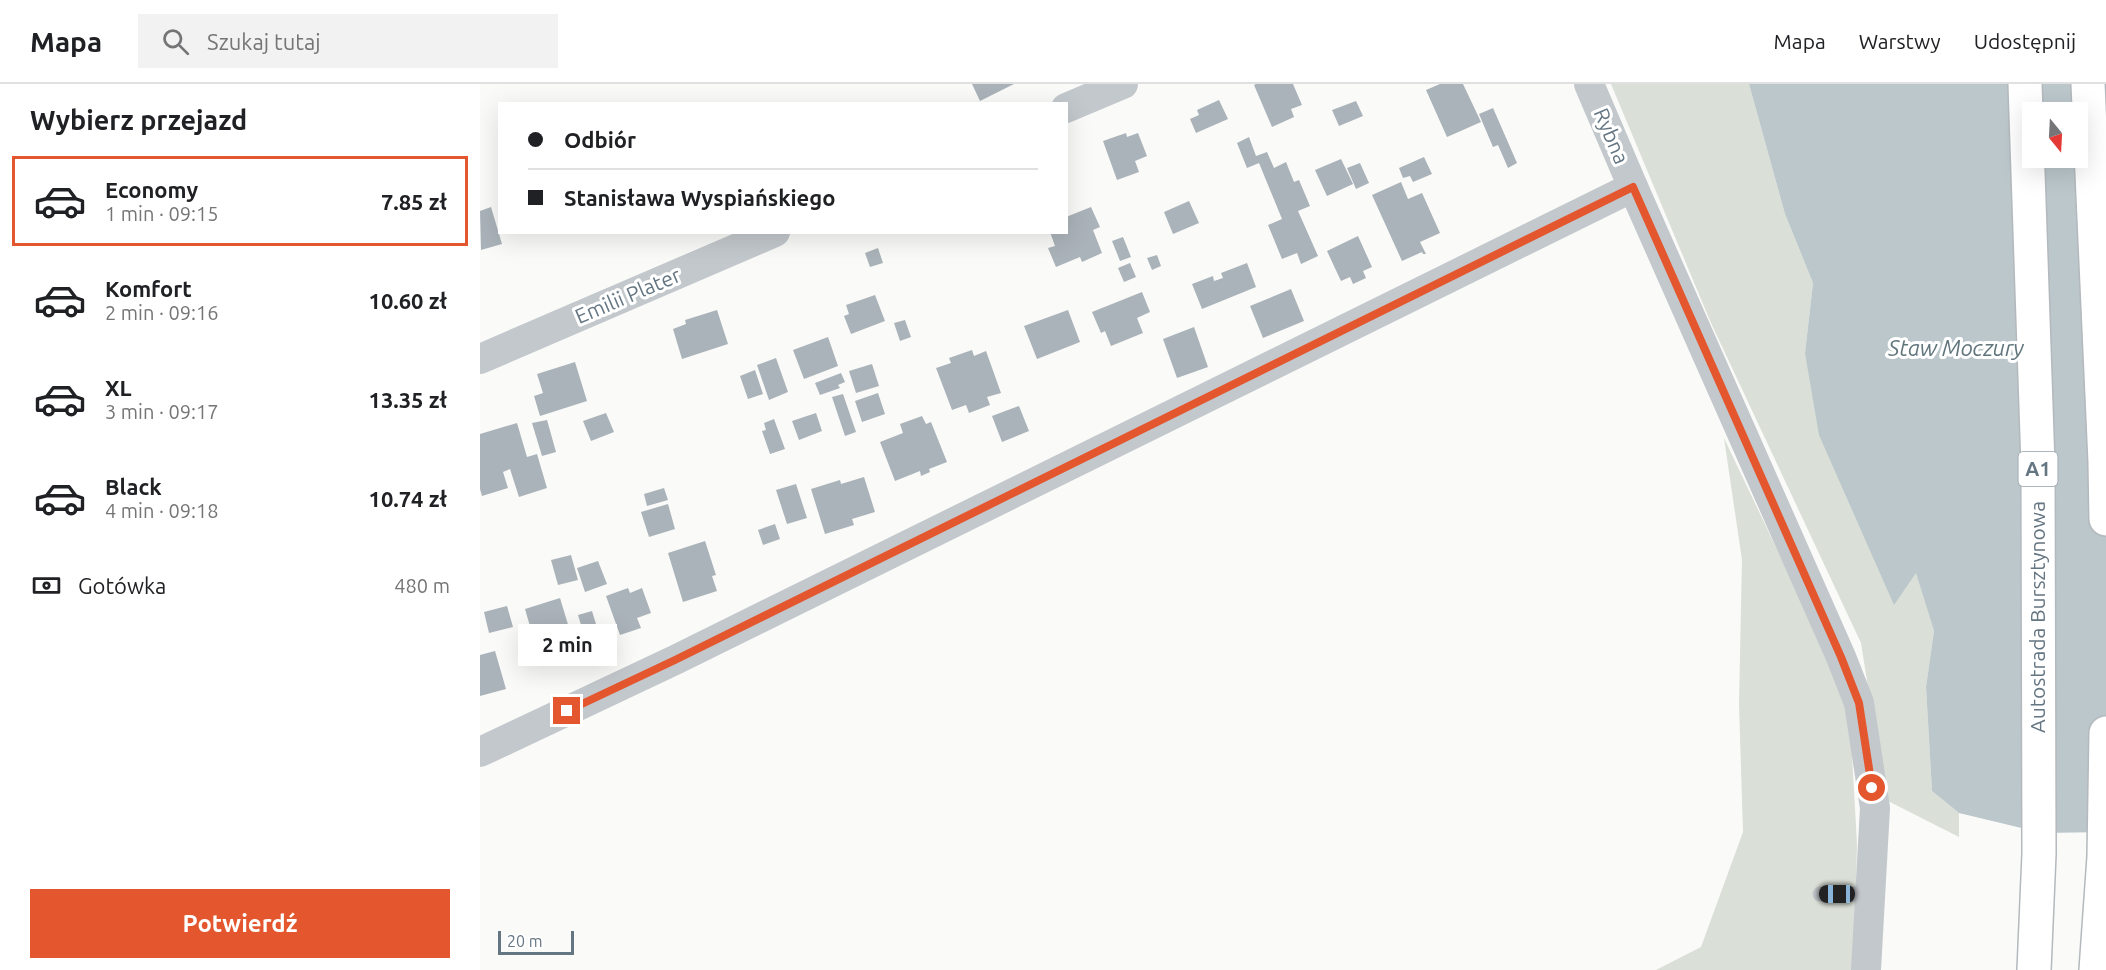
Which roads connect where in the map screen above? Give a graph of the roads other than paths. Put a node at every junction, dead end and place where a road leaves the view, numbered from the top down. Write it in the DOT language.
graph roads {
  1 [pos="1123,84"];
  2 [pos="1589,84"];
  3 [pos="2025,84"];
  4 [pos="2088,84"];
  5 [pos="1068,107"];
  6 [pos="1633,187"];
  7 [pos="770,234"];
  8 [pos="480,359"];
  9 [pos="2106,519"];
  10 [pos="2106,733"];
  11 [pos="480,752"];
  12 [pos="1820,894"];
  13 [pos="1871,894"];
  14 [pos="1866,970"];
  15 [pos="2034,970"];
  16 [pos="2096,970"];
  1 -- 5 [label="street"];
  2 -- 6 [label="street, Rybna"];
  3 -- 15 [label="highway, Autostrada Bursztynowa / A1"];
  4 -- 9 [label="highway"];
  6 -- 11 [label="street"];
  6 -- 13 [label="street, Rybna"];
  7 -- 8 [label="street, Emilii Plater"];
  10 -- 16 [label="highway"];
  12 -- 13 [label="lane"];
  13 -- 14 [label="street, Rybna"];
}
